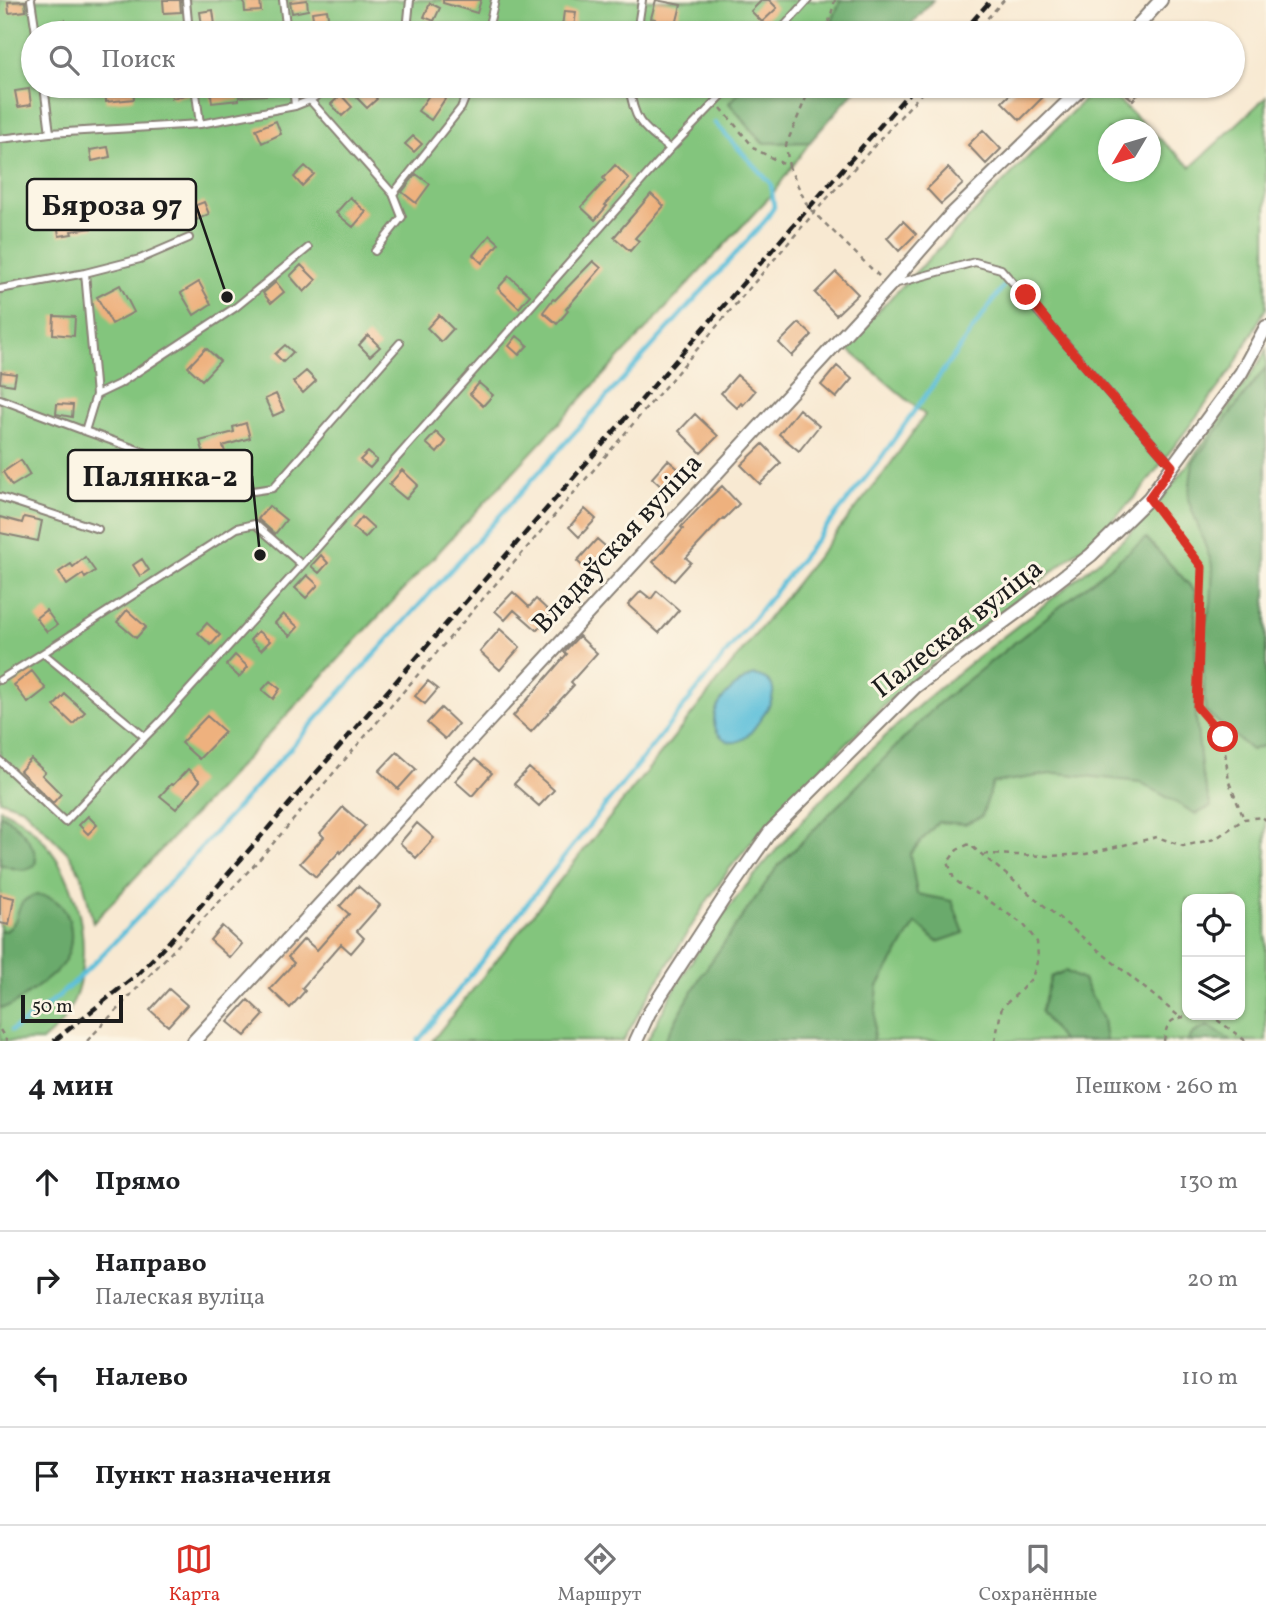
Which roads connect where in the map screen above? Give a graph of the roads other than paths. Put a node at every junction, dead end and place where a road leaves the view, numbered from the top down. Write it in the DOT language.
graph roads {
  1 [pos="31,0"];
  2 [pos="186,0"];
  3 [pos="284,0"];
  4 [pos="410,0"];
  5 [pos="495,0"];
  6 [pos="642,0"];
  7 [pos="808,0"];
  8 [pos="1161,0"];
  9 [pos="34,21"];
  10 [pos="188,21"];
  11 [pos="286,21"];
  12 [pos="408,21"];
  13 [pos="490,21"];
  14 [pos="639,21"];
  15 [pos="789,21"];
  16 [pos="1142,21"];
  17 [pos="46,98"];
  18 [pos="197,98"];
  19 [pos="294,98"];
  20 [pos="313,98"];
  21 [pos="465,98"];
  22 [pos="631,98"];
  23 [pos="720,98"];
  24 [pos="1072,98"];
  25 [pos="310,100"];
  26 [pos="295,106"];
  27 [pos="200,124"];
  28 [pos="51,133"];
  29 [pos="0,139"];
  30 [pos="670,149"];
  31 [pos="393,194"];
  32 [pos="189,238"];
  33 [pos="307,248"];
  34 [pos="375,251"];
  35 [pos="85,273"];
  36 [pos="889,286"];
  37 [pos="0,289"];
  38 [pos="1266,327"];
  39 [pos="400,343"];
  40 [pos="96,396"];
  41 [pos="0,399"];
  42 [pos="85,431"];
  43 [pos="1172,466"];
  44 [pos="0,497"];
  45 [pos="98,529"];
  46 [pos="302,565"];
  47 [pos="43,653"];
  48 [pos="0,680"];
  49 [pos="145,737"];
  50 [pos="0,761"];
  51 [pos="194,1041"];
  52 [pos="636,1041"];
  1 -- 9 [label="lane"];
  2 -- 10 [label="lane"];
  3 -- 11 [label="lane"];
  4 -- 12 [label="lane"];
  5 -- 13 [label="lane"];
  6 -- 14 [label="lane"];
  7 -- 15 [label="lane"];
  8 -- 16 [label="street"];
  17 -- 28 [label="lane"];
  18 -- 27 [label="lane"];
  19 -- 26 [label="lane"];
  20 -- 25 [label="lane"];
  21 -- 31 [label="lane"];
  22 -- 30 [label="lane"];
  23 -- 30 [label="lane"];
  24 -- 36 [label="street, Владаўская вуліца"];
  25 -- 26 [label="lane"];
  25 -- 31 [label="lane"];
  26 -- 27 [label="lane"];
  27 -- 28 [label="lane"];
  28 -- 29 [label="lane"];
  30 -- 46 [label="lane"];
  31 -- 34 [label="lane"];
  32 -- 35 [label="lane"];
  33 -- 40 [label="lane"];
  35 -- 37 [label="lane"];
  35 -- 40 [label="lane"];
  36 -- 43 [label="lane"];
  36 -- 51 [label="street, Владаўская вуліца"];
  38 -- 43 [label="street, Палеская вуліца"];
  39 -- 42 [label="lane"];
  40 -- 42 [label="lane"];
  41 -- 42 [label="lane"];
  43 -- 52 [label="street, Палеская вуліца"];
  44 -- 45 [label="lane"];
  46 -- 47 [label="lane"];
  46 -- 49 [label="lane"];
  47 -- 48 [label="lane"];
  47 -- 49 [label="lane"];
  49 -- 50 [label="lane"];
}
